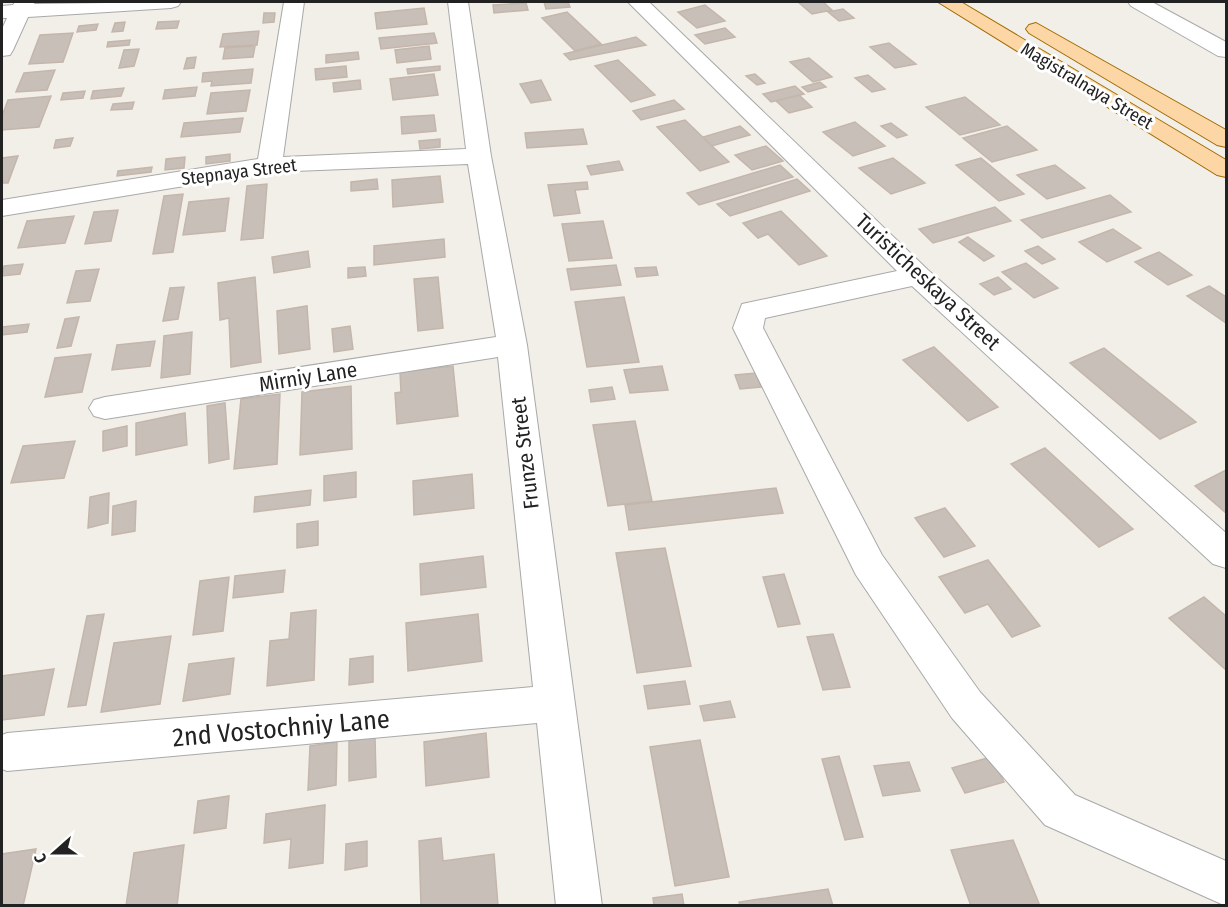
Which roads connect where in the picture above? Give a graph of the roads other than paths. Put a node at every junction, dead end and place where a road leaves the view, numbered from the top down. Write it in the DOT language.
graph roads {
  1 [pos="171,2"];
  2 [pos="294,2"];
  3 [pos="458,2"];
  4 [pos="638,2"];
  5 [pos="948,2"];
  6 [pos="1138,2"];
  7 [pos="15,8"];
  8 [pos="1021,20"];
  9 [pos="2,50"];
  10 [pos="1227,51"];
  11 [pos="1227,140"];
  12 [pos="479,156"];
  13 [pos="270,165"];
  14 [pos="1227,170"];
  15 [pos="2,208"];
  16 [pos="918,276"];
  17 [pos="512,345"];
  18 [pos="105,408"];
  19 [pos="1227,554"];
  20 [pos="554,703"];
  21 [pos="7,752"];
  22 [pos="1227,884"];
  23 [pos="579,906"];
  1 -- 7 [label="street"];
  2 -- 13 [label="street"];
  3 -- 12 [label="street, Frunze Street"];
  4 -- 16 [label="street, Turisticheskaya Street"];
  5 -- 14 [label="main road, Magistralnaya Street"];
  6 -- 10 [label="street"];
  7 -- 9 [label="street"];
  8 -- 11 [label="main road, Magistralnaya Street"];
  12 -- 13 [label="street, Stepnaya Street"];
  12 -- 17 [label="street, Frunze Street"];
  13 -- 15 [label="street, Stepnaya Street"];
  16 -- 19 [label="street, Turisticheskaya Street"];
  16 -- 22 [label="street"];
  17 -- 18 [label="street, Mirniy Lane"];
  17 -- 20 [label="street, Frunze Street"];
  20 -- 21 [label="street, 2nd Vostochniy Lane"];
  20 -- 23 [label="street, Frunze Street"];
}
